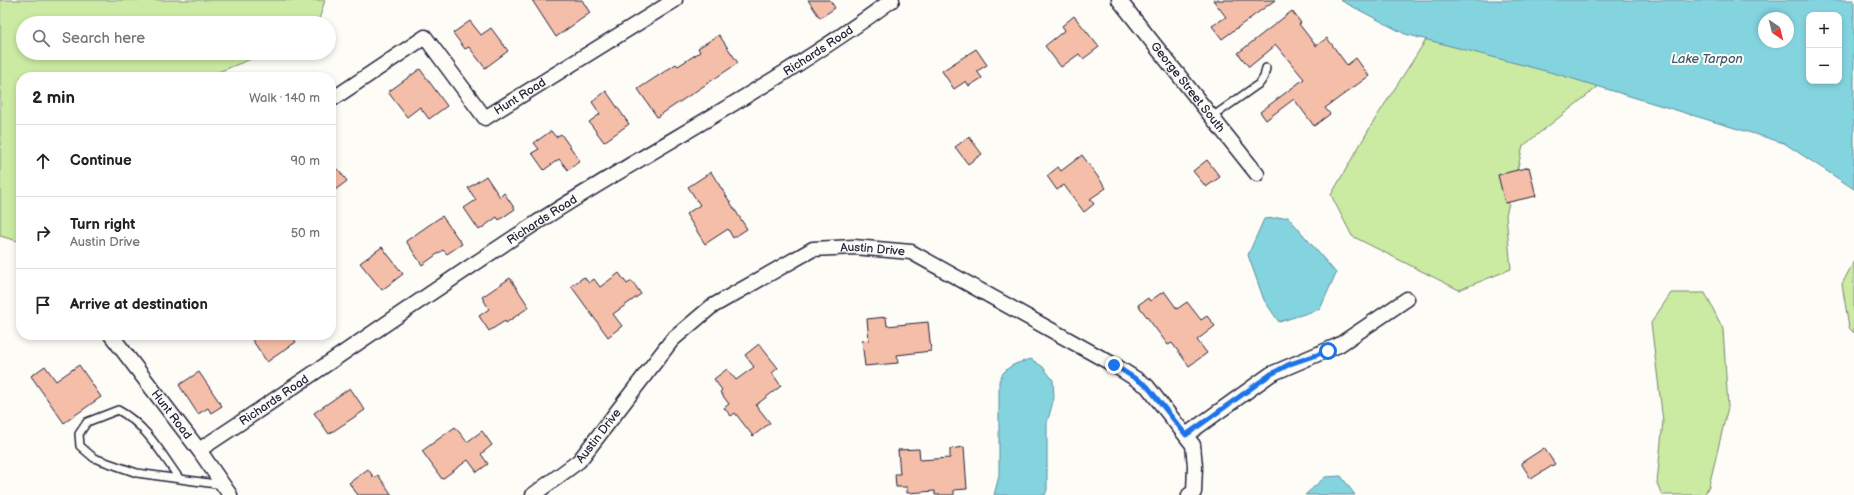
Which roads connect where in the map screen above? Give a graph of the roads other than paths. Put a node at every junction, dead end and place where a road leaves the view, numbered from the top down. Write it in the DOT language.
graph roads {
  1 [pos="675,0"];
  2 [pos="892,0"];
  3 [pos="1119,0"];
  4 [pos="1266,68"];
  5 [pos="336,97"];
  6 [pos="1212,117"];
  7 [pos="1257,174"];
  8 [pos="1407,298"];
  9 [pos="115,340"];
  10 [pos="1186,435"];
  11 [pos="199,450"];
  12 [pos="179,478"];
  13 [pos="227,490"];
  14 [pos="533,495"];
  15 [pos="1189,495"];
  1 -- 5 [label="street, Hunt Road"];
  2 -- 11 [label="street, Richards Road"];
  3 -- 6 [label="street, George Street South"];
  4 -- 6 [label="lane"];
  6 -- 7 [label="street, George Street South"];
  8 -- 10 [label="street"];
  9 -- 11 [label="street, Hunt Road"];
  10 -- 14 [label="street, Austin Drive"];
  10 -- 15 [label="street, Austin Drive"];
  11 -- 13 [label="street, Hunt Road"];
  12 -- 12 [label="lane"];
  12 -- 13 [label="lane"];
}
